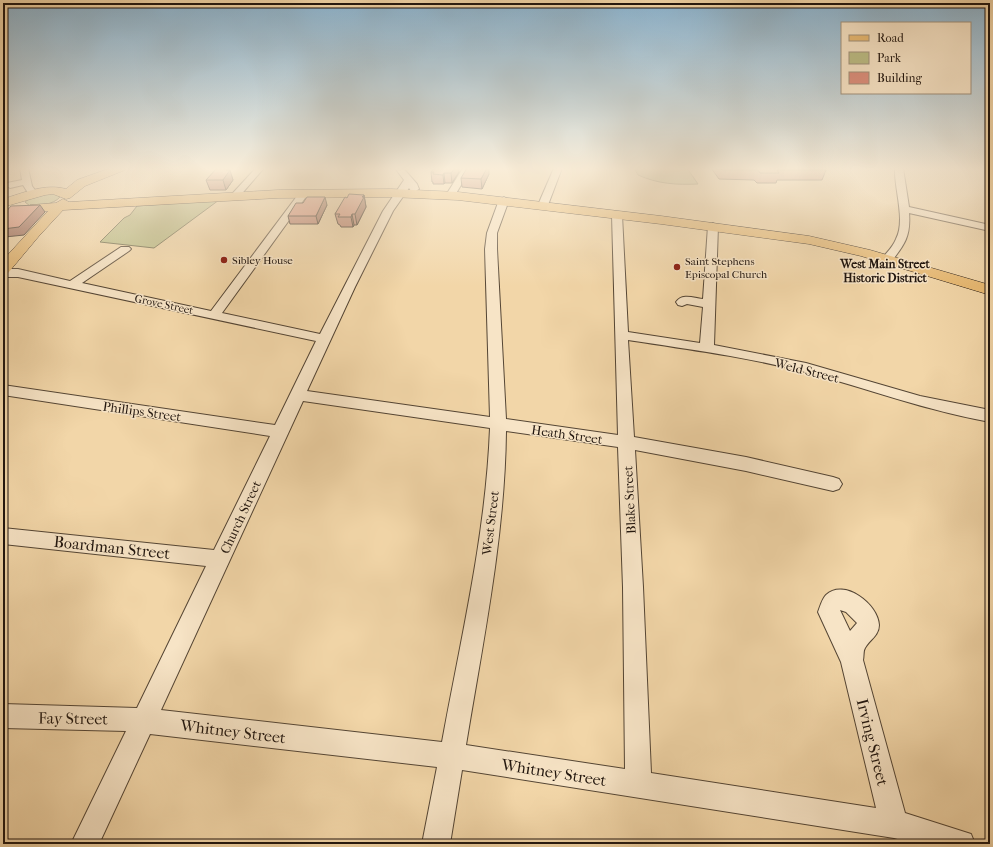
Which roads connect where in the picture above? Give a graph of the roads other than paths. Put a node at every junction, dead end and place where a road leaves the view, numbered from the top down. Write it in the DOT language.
graph roads {
  1 [pos="58,208"];
  2 [pos="293,208"];
  3 [pos="391,208"];
  4 [pos="501,208"];
  5 [pos="564,208"];
  6 [pos="903,209"];
  7 [pos="617,214"];
  8 [pos="712,226"];
  9 [pos="990,228"];
  10 [pos="126,249"];
  11 [pos="887,260"];
  12 [pos="3,270"];
  13 [pos="3,273"];
  14 [pos="73,284"];
  15 [pos="990,290"];
  16 [pos="682,302"];
  17 [pos="709,304"];
  18 [pos="214,315"];
  19 [pos="621,335"];
  20 [pos="324,339"];
  21 [pos="708,348"];
  22 [pos="3,390"];
  23 [pos="298,395"];
  24 [pos="990,416"];
  25 [pos="498,424"];
  26 [pos="280,432"];
  27 [pos="626,442"];
  28 [pos="833,484"];
  29 [pos="3,536"];
  30 [pos="220,559"];
  31 [pos="852,660"];
  32 [pos="3,716"];
  33 [pos="144,720"];
  34 [pos="452,756"];
  35 [pos="638,785"];
  36 [pos="894,824"];
  37 [pos="85,844"];
  38 [pos="436,844"];
  39 [pos="961,844"];
  1 -- 12 [label="main road"];
  2 -- 18 [label="street"];
  3 -- 20 [label="street, Church Street"];
  4 -- 25 [label="street, West Street"];
  5 -- 7 [label="main road"];
  6 -- 9 [label="street"];
  6 -- 11 [label="street"];
  7 -- 8 [label="main road"];
  7 -- 19 [label="street, Blake Street"];
  8 -- 11 [label="main road"];
  8 -- 17 [label="street"];
  10 -- 14 [label="street"];
  11 -- 15 [label="main road"];
  13 -- 14 [label="street, Grove Street"];
  14 -- 18 [label="street, Grove Street"];
  16 -- 17 [label="street"];
  17 -- 21 [label="street"];
  18 -- 20 [label="street, Grove Street"];
  19 -- 21 [label="street, Weld Street"];
  19 -- 27 [label="street, Blake Street"];
  20 -- 23 [label="street, Church Street"];
  21 -- 24 [label="street, Weld Street"];
  22 -- 26 [label="street, Phillips Street"];
  23 -- 25 [label="street, Heath Street"];
  23 -- 26 [label="street, Church Street"];
  25 -- 27 [label="street, Heath Street"];
  25 -- 34 [label="street, West Street"];
  26 -- 30 [label="street, Church Street"];
  27 -- 28 [label="street, Heath Street"];
  27 -- 35 [label="street, Blake Street"];
  29 -- 30 [label="street, Boardman Street"];
  30 -- 33 [label="street, Church Street"];
  31 -- 36 [label="street, Irving Street"];
  32 -- 33 [label="street, Fay Street"];
  33 -- 34 [label="street, Whitney Street"];
  33 -- 37 [label="street, Church Street"];
  34 -- 35 [label="street, Whitney Street"];
  34 -- 38 [label="street, West Street"];
  35 -- 36 [label="street, Whitney Street"];
  36 -- 39 [label="street, Whitney Street"];
}
